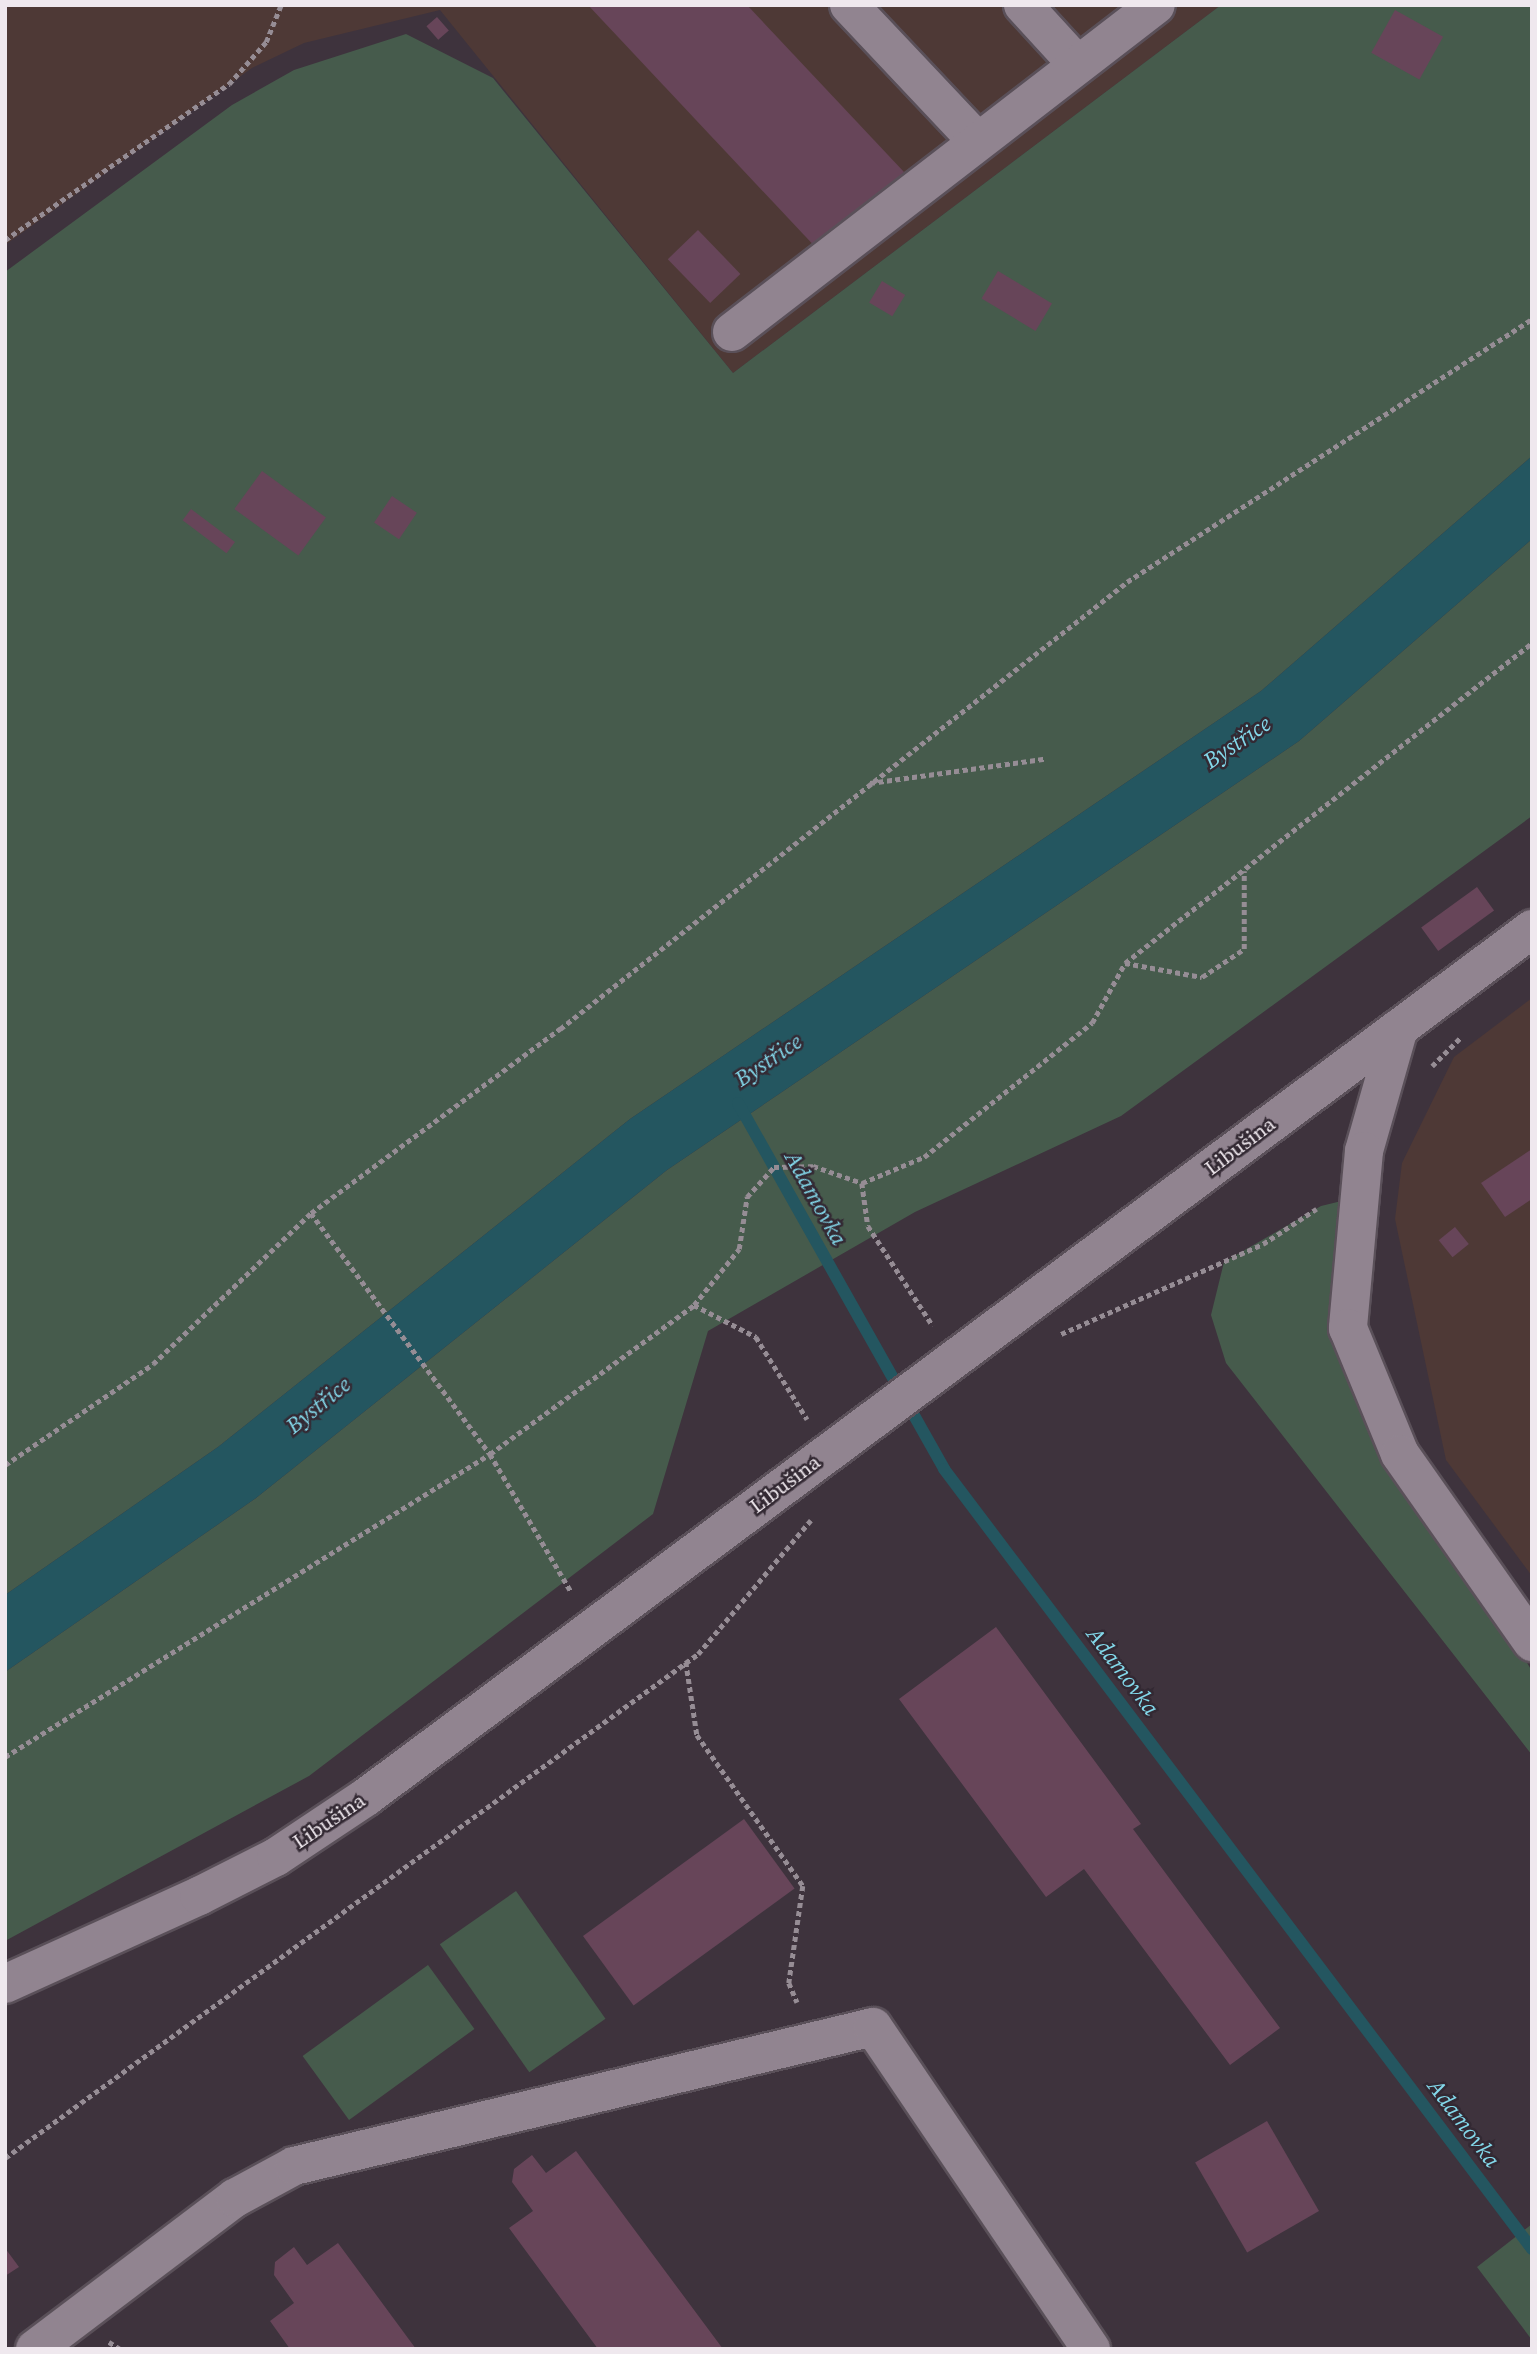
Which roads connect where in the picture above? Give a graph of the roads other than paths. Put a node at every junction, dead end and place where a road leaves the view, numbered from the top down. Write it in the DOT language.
graph roads {
  1 [pos="849,5"];
  2 [pos="1023,5"];
  3 [pos="1156,5"];
  4 [pos="1078,65"];
  5 [pos="976,140"];
  6 [pos="732,332"];
  7 [pos="1532,929"];
  8 [pos="1398,1028"];
  9 [pos="1532,1642"];
  10 [pos="5,1984"];
  11 [pos="35,2349"];
  12 [pos="1091,2349"];
  1 -- 5 [label="street"];
  2 -- 4 [label="street"];
  3 -- 4 [label="street"];
  4 -- 5 [label="street"];
  5 -- 6 [label="street"];
  7 -- 8 [label="street, Libušina"];
  8 -- 9 [label="street"];
  8 -- 10 [label="street, Libušina"];
  11 -- 12 [label="street"];
}
